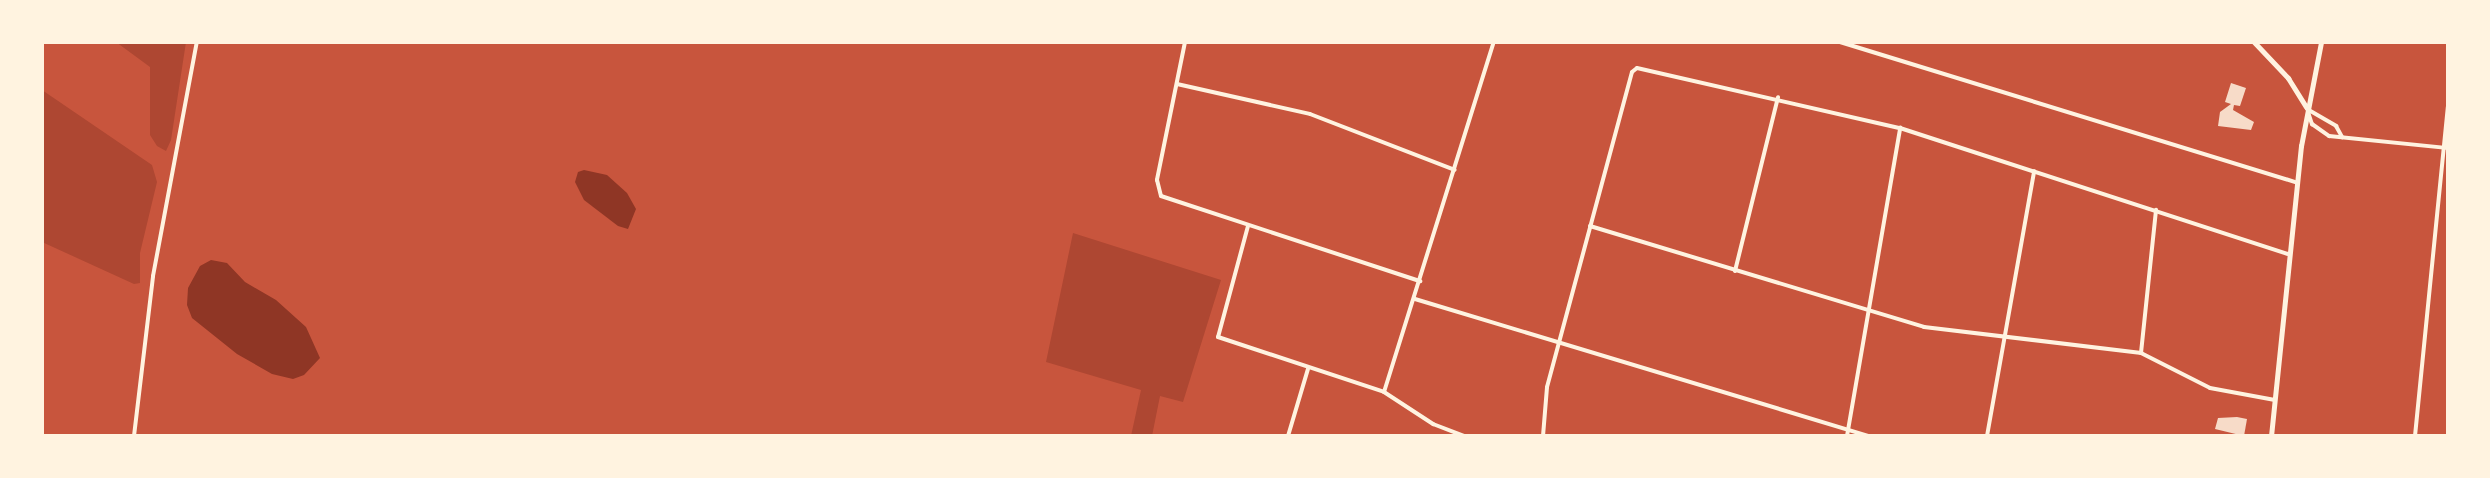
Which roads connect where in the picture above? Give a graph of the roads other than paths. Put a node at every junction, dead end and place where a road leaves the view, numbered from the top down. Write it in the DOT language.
graph roads {
  1 [pos="197,42"];
  2 [pos="1185,42"];
  3 [pos="1494,42"];
  4 [pos="1840,42"];
  5 [pos="2254,42"];
  6 [pos="2321,42"];
  7 [pos="1177,84"];
  8 [pos="1778,98"];
  9 [pos="2448,107"];
  10 [pos="2306,109"];
  11 [pos="1900,128"];
  12 [pos="2342,137"];
  13 [pos="2446,148"];
  14 [pos="1455,170"];
  15 [pos="2034,171"];
  16 [pos="2297,183"];
  17 [pos="2156,210"];
  18 [pos="1248,226"];
  19 [pos="1590,226"];
  20 [pos="2290,255"];
  21 [pos="1734,271"];
  22 [pos="1420,281"];
  23 [pos="1415,299"];
  24 [pos="1869,310"];
  25 [pos="2005,338"];
  26 [pos="1559,341"];
  27 [pos="2140,353"];
  28 [pos="1308,369"];
  29 [pos="1384,392"];
  30 [pos="2275,400"];
  31 [pos="1849,428"];
  32 [pos="134,436"];
  33 [pos="1288,436"];
  34 [pos="1464,436"];
  35 [pos="1543,436"];
  36 [pos="1847,436"];
  37 [pos="1870,436"];
  38 [pos="1987,436"];
  39 [pos="2271,436"];
  40 [pos="2415,436"];
  1 -- 32 [label="street"];
  2 -- 7 [label="street"];
  3 -- 14 [label="street"];
  4 -- 16 [label="street"];
  5 -- 10 [label="main road"];
  6 -- 10 [label="main road"];
  7 -- 14 [label="street"];
  7 -- 18 [label="street"];
  8 -- 11 [label="street"];
  8 -- 19 [label="street"];
  8 -- 21 [label="street"];
  9 -- 13 [label="street"];
  10 -- 12 [label="street"];
  10 -- 12 [label="street"];
  10 -- 16 [label="main road"];
  11 -- 15 [label="street"];
  11 -- 24 [label="street"];
  12 -- 13 [label="street"];
  13 -- 40 [label="street"];
  14 -- 22 [label="street"];
  15 -- 17 [label="street"];
  15 -- 25 [label="street"];
  16 -- 20 [label="main road"];
  17 -- 20 [label="street"];
  17 -- 27 [label="street"];
  18 -- 22 [label="street"];
  18 -- 28 [label="street"];
  19 -- 21 [label="street"];
  19 -- 26 [label="street"];
  20 -- 30 [label="main road"];
  21 -- 24 [label="street"];
  22 -- 23 [label="street"];
  23 -- 26 [label="street"];
  23 -- 29 [label="street"];
  24 -- 25 [label="street"];
  24 -- 31 [label="street"];
  25 -- 27 [label="street"];
  25 -- 38 [label="street"];
  26 -- 31 [label="street"];
  26 -- 35 [label="street"];
  27 -- 30 [label="street"];
  28 -- 29 [label="street"];
  28 -- 33 [label="street"];
  29 -- 34 [label="street"];
  30 -- 39 [label="main road"];
  31 -- 36 [label="street"];
  31 -- 37 [label="street"];
}
